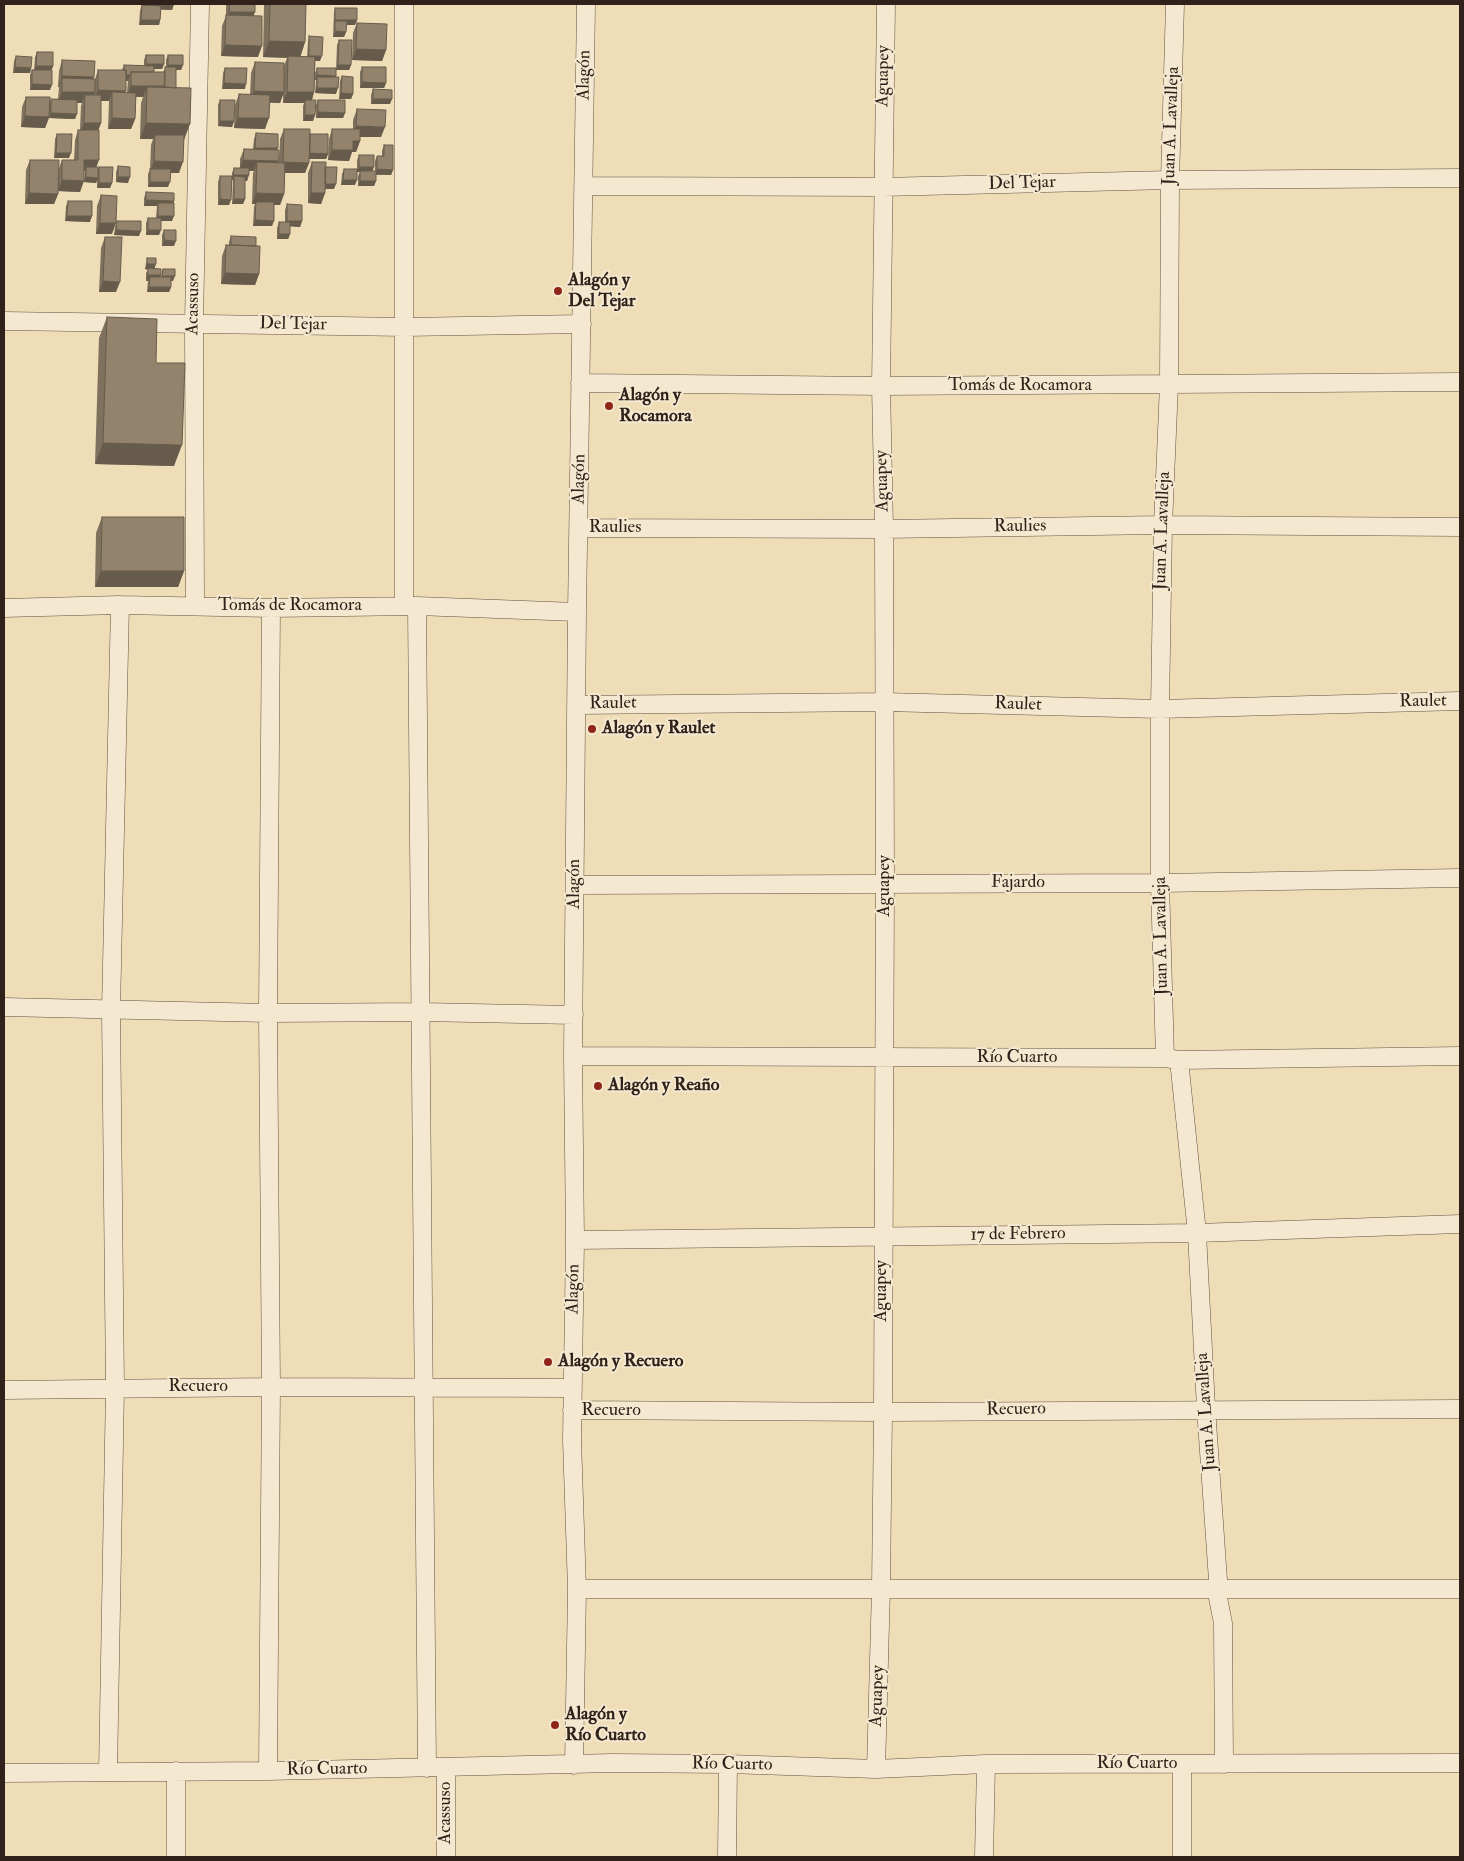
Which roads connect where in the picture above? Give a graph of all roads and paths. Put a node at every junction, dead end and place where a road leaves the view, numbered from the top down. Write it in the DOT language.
graph roads {
  1 [pos="200,4"];
  2 [pos="404,4"];
  3 [pos="586,4"];
  4 [pos="886,4"];
  5 [pos="1175,4"];
  6 [pos="1460,178"];
  7 [pos="1170,180"];
  8 [pos="584,186"];
  9 [pos="882,187"];
  10 [pos="4,321"];
  11 [pos="194,322"];
  12 [pos="582,324"];
  13 [pos="405,327"];
  14 [pos="1460,382"];
  15 [pos="580,383"];
  16 [pos="1169,385"];
  17 [pos="881,386"];
  18 [pos="1163,525"];
  19 [pos="1460,527"];
  20 [pos="579,528"];
  21 [pos="884,529"];
  22 [pos="120,605"];
  23 [pos="195,605"];
  24 [pos="411,606"];
  25 [pos="4,608"];
  26 [pos="271,608"];
  27 [pos="577,612"];
  28 [pos="1460,701"];
  29 [pos="884,702"];
  30 [pos="576,705"];
  31 [pos="1160,709"];
  32 [pos="1460,878"];
  33 [pos="885,883"];
  34 [pos="1160,883"];
  35 [pos="575,885"];
  36 [pos="4,1007"];
  37 [pos="111,1010"];
  38 [pos="421,1012"];
  39 [pos="268,1013"];
  40 [pos="574,1015"];
  41 [pos="573,1056"];
  42 [pos="1460,1056"];
  43 [pos="884,1057"];
  44 [pos="1172,1059"];
  45 [pos="1460,1224"];
  46 [pos="1197,1233"];
  47 [pos="882,1237"];
  48 [pos="575,1240"];
  49 [pos="271,1387"];
  50 [pos="115,1388"];
  51 [pos="422,1388"];
  52 [pos="572,1388"];
  53 [pos="4,1390"];
  54 [pos="1206,1408"];
  55 [pos="1460,1408"];
  56 [pos="572,1410"];
  57 [pos="883,1412"];
  58 [pos="881,1588"];
  59 [pos="1216,1588"];
  60 [pos="577,1589"];
  61 [pos="1460,1589"];
  62 [pos="1460,1763"];
  63 [pos="728,1764"];
  64 [pos="986,1764"];
  65 [pos="1182,1764"];
  66 [pos="1224,1764"];
  67 [pos="574,1765"];
  68 [pos="427,1768"];
  69 [pos="446,1768"];
  70 [pos="876,1769"];
  71 [pos="176,1771"];
  72 [pos="268,1771"];
  73 [pos="108,1772"];
  74 [pos="4,1773"];
  75 [pos="176,1857"];
  76 [pos="446,1857"];
  77 [pos="727,1857"];
  78 [pos="984,1857"];
  79 [pos="1182,1857"];
  1 -- 11 [label="street, Acassuso"];
  2 -- 13 [label="street"];
  3 -- 8 [label="street, Alagón"];
  4 -- 9 [label="street, Aguapey"];
  5 -- 7 [label="street, Juan A. Lavalleja"];
  6 -- 7 [label="street, Del Tejar"];
  7 -- 9 [label="street, Del Tejar"];
  7 -- 16 [label="street, Juan A. Lavalleja"];
  8 -- 9 [label="street, Del Tejar"];
  8 -- 12 [label="street, Alagón"];
  9 -- 17 [label="street, Aguapey"];
  10 -- 11 [label="street, Del Tejar"];
  11 -- 13 [label="street, Del Tejar"];
  11 -- 23 [label="street, Acassuso"];
  12 -- 13 [label="street, Del Tejar"];
  12 -- 15 [label="street, Alagón"];
  13 -- 24 [label="street"];
  14 -- 16 [label="street, Tomás de Rocamora"];
  15 -- 17 [label="street, Tomás de Rocamora"];
  15 -- 20 [label="street, Alagón"];
  16 -- 17 [label="street, Tomás de Rocamora"];
  16 -- 18 [label="street, Juan A. Lavalleja"];
  17 -- 21 [label="street, Aguapey"];
  18 -- 19 [label="street, Raulies"];
  18 -- 21 [label="street, Raulies"];
  18 -- 31 [label="street, Juan A. Lavalleja"];
  20 -- 21 [label="street, Raulies"];
  20 -- 27 [label="street, Alagón"];
  21 -- 29 [label="street, Aguapey"];
  22 -- 23 [label="street, Tomás de Rocamora"];
  22 -- 25 [label="street, Tomás de Rocamora"];
  22 -- 37 [label="street"];
  23 -- 26 [label="street, Tomás de Rocamora"];
  24 -- 26 [label="street, Tomás de Rocamora"];
  24 -- 27 [label="street, Tomás de Rocamora"];
  24 -- 38 [label="street"];
  26 -- 39 [label="street"];
  27 -- 30 [label="street, Alagón"];
  28 -- 31 [label="street, Raulet"];
  29 -- 30 [label="street, Raulet"];
  29 -- 31 [label="street, Raulet"];
  29 -- 33 [label="street, Aguapey"];
  30 -- 35 [label="street, Alagón"];
  31 -- 34 [label="street, Juan A. Lavalleja"];
  32 -- 34 [label="street, Fajardo"];
  33 -- 34 [label="street, Fajardo"];
  33 -- 35 [label="street, Fajardo"];
  33 -- 43 [label="street, Aguapey"];
  34 -- 44 [label="street, Juan A. Lavalleja"];
  35 -- 40 [label="street, Alagón"];
  36 -- 37 [label="street"];
  37 -- 39 [label="street"];
  37 -- 50 [label="street"];
  38 -- 39 [label="street"];
  38 -- 40 [label="street"];
  38 -- 51 [label="street"];
  39 -- 49 [label="street"];
  40 -- 41 [label="street, Alagón"];
  41 -- 43 [label="street, Río Cuarto"];
  41 -- 48 [label="street, Alagón"];
  42 -- 44 [label="street, Río Cuarto"];
  43 -- 44 [label="street, Río Cuarto"];
  43 -- 47 [label="street, Aguapey"];
  44 -- 46 [label="street, Juan A. Lavalleja"];
  45 -- 46 [label="street, 17 de Febrero"];
  46 -- 47 [label="street, 17 de Febrero"];
  46 -- 54 [label="street, Juan A. Lavalleja"];
  47 -- 48 [label="street, 17 de Febrero"];
  47 -- 57 [label="street, Aguapey"];
  48 -- 52 [label="street, Alagón"];
  49 -- 50 [label="street, Recuero"];
  49 -- 51 [label="street, Recuero"];
  49 -- 72 [label="street"];
  50 -- 53 [label="street, Recuero"];
  50 -- 73 [label="street"];
  51 -- 52 [label="street, Recuero"];
  51 -- 68 [label="street"];
  52 -- 56 [label="street, Alagón"];
  54 -- 55 [label="street, Recuero"];
  54 -- 57 [label="street, Recuero"];
  54 -- 59 [label="street, Juan A. Lavalleja"];
  56 -- 57 [label="street, Recuero"];
  56 -- 60 [label="street, Alagón"];
  57 -- 58 [label="street, Aguapey"];
  58 -- 59 [label="street"];
  58 -- 60 [label="street"];
  58 -- 70 [label="street, Aguapey"];
  59 -- 61 [label="street"];
  59 -- 66 [label="street, Juan A. Lavalleja"];
  60 -- 67 [label="street, Alagón"];
  62 -- 66 [label="street, Río Cuarto"];
  63 -- 67 [label="street, Río Cuarto"];
  63 -- 70 [label="street, Río Cuarto"];
  63 -- 77 [label="street"];
  64 -- 65 [label="street, Río Cuarto"];
  64 -- 70 [label="street, Río Cuarto"];
  64 -- 78 [label="street"];
  65 -- 66 [label="street, Río Cuarto"];
  65 -- 79 [label="street"];
  67 -- 69 [label="street, Río Cuarto"];
  68 -- 69 [label="street, Río Cuarto"];
  68 -- 72 [label="street, Río Cuarto"];
  69 -- 76 [label="street, Acassuso"];
  71 -- 72 [label="street, Río Cuarto"];
  71 -- 73 [label="street, Río Cuarto"];
  71 -- 75 [label="street"];
  73 -- 74 [label="street, Río Cuarto"];
}
